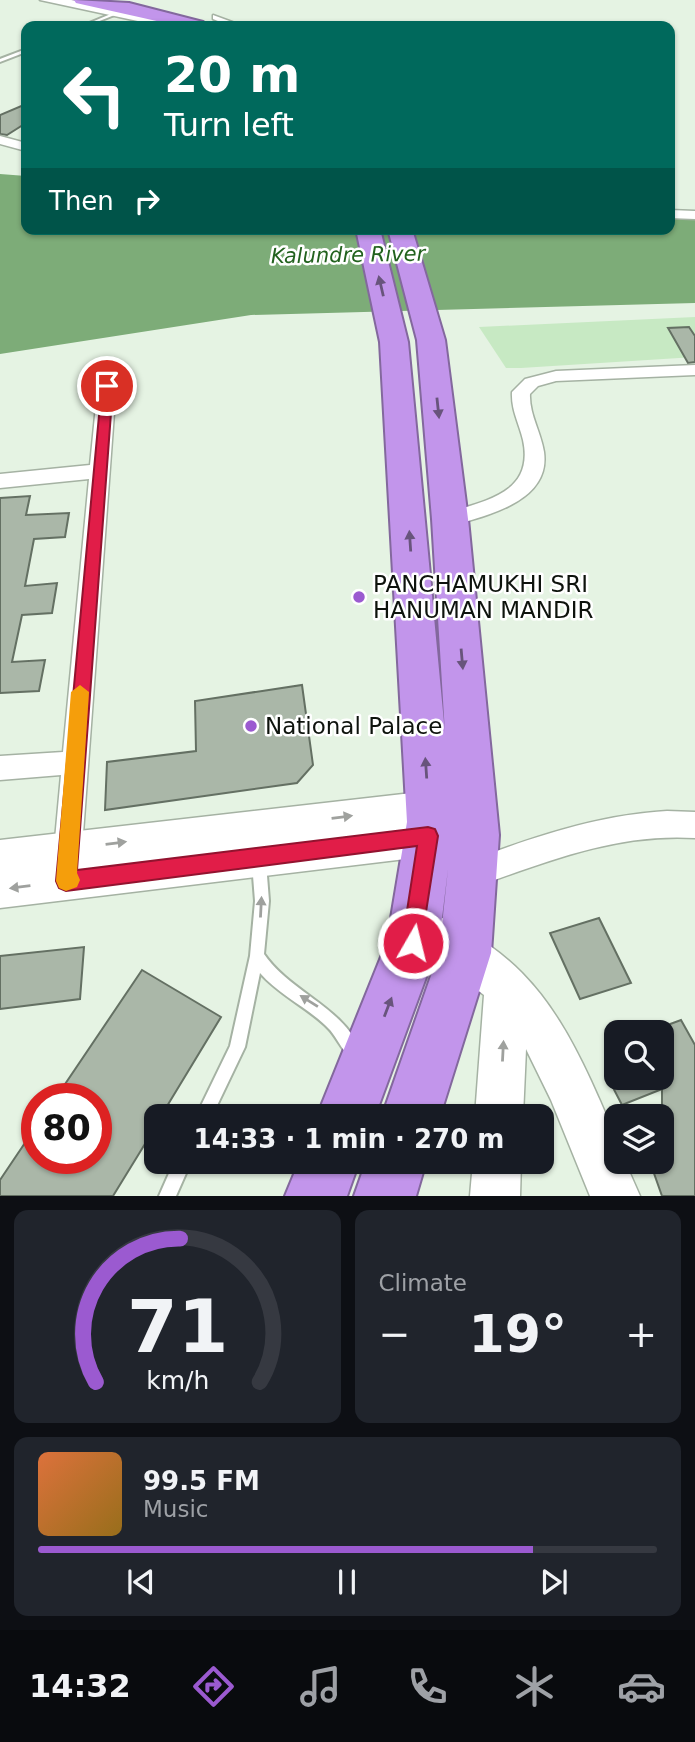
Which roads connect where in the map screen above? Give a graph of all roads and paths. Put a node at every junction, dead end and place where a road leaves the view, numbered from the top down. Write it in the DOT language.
graph roads {
  1 [pos="46,0"];
  2 [pos="82,0"];
  3 [pos="144,0"];
  4 [pos="118,6"];
  5 [pos="93,21"];
  6 [pos="161,21"];
  7 [pos="177,21"];
  8 [pos="213,21"];
  9 [pos="214,21"];
  10 [pos="21,52"];
  11 [pos="0,61"];
  12 [pos="0,140"];
  13 [pos="21,146"];
  14 [pos="675,214"];
  15 [pos="695,215"];
  16 [pos="370,235"];
  17 [pos="401,235"];
  18 [pos="413,341"];
  19 [pos="695,370"];
  20 [pos="107,386"];
  21 [pos="100,471"];
  22 [pos="0,481"];
  23 [pos="450,519"];
  24 [pos="74,763"];
  25 [pos="0,768"];
  26 [pos="695,825"];
  27 [pos="456,832"];
  28 [pos="258,857"];
  29 [pos="0,858"];
  30 [pos="67,865"];
  31 [pos="0,889"];
  32 [pos="415,926"];
  33 [pos="465,953"];
  34 [pos="257,956"];
  35 [pos="507,985"];
  36 [pos="355,1095"];
  37 [pos="210,1104"];
  38 [pos="415,1104"];
  39 [pos="500,1104"];
  40 [pos="177,1174"];
  41 [pos="324,1174"];
  42 [pos="392,1174"];
  43 [pos="496,1174"];
  44 [pos="167,1196"];
  45 [pos="316,1196"];
  46 [pos="385,1196"];
  47 [pos="495,1196"];
  48 [pos="615,1196"];
  1 -- 4 [label="street"];
  2 -- 7 [label="highway"];
  3 -- 9 [label="street"];
  4 -- 5 [label="lane"];
  4 -- 6 [label="street"];
  4 -- 8 [label="highway"];
  10 -- 11 [label="lane"];
  12 -- 13 [label="street"];
  14 -- 15 [label="street"];
  18 -- 16 [label="highway, one-way"];
  17 -- 18 [label="highway"];
  18 -- 23 [label="highway, one-way"];
  27 -- 18 [label="highway, one-way"];
  19 -- 23 [label="street"];
  20 -- 21 [label="street"];
  21 -- 22 [label="street"];
  21 -- 24 [label="street"];
  23 -- 27 [label="highway, one-way"];
  24 -- 25 [label="street"];
  24 -- 30 [label="street"];
  26 -- 27 [label="street"];
  27 -- 28 [label="street"];
  30 -- 27 [label="street, one-way"];
  27 -- 32 [label="highway"];
  27 -- 33 [label="highway"];
  28 -- 30 [label="street"];
  34 -- 28 [label="lane, one-way"];
  29 -- 30 [label="street"];
  30 -- 31 [label="street, one-way"];
  32 -- 33 [label="street"];
  36 -- 32 [label="highway, one-way"];
  33 -- 35 [label="street"];
  33 -- 38 [label="highway"];
  36 -- 34 [label="lane, one-way"];
  34 -- 37 [label="lane"];
  39 -- 35 [label="street, one-way"];
  35 -- 48 [label="street"];
  40 -- 44 [label="lane"];
  41 -- 45 [label="highway"];
  42 -- 46 [label="highway"];
  43 -- 47 [label="street"];
}
